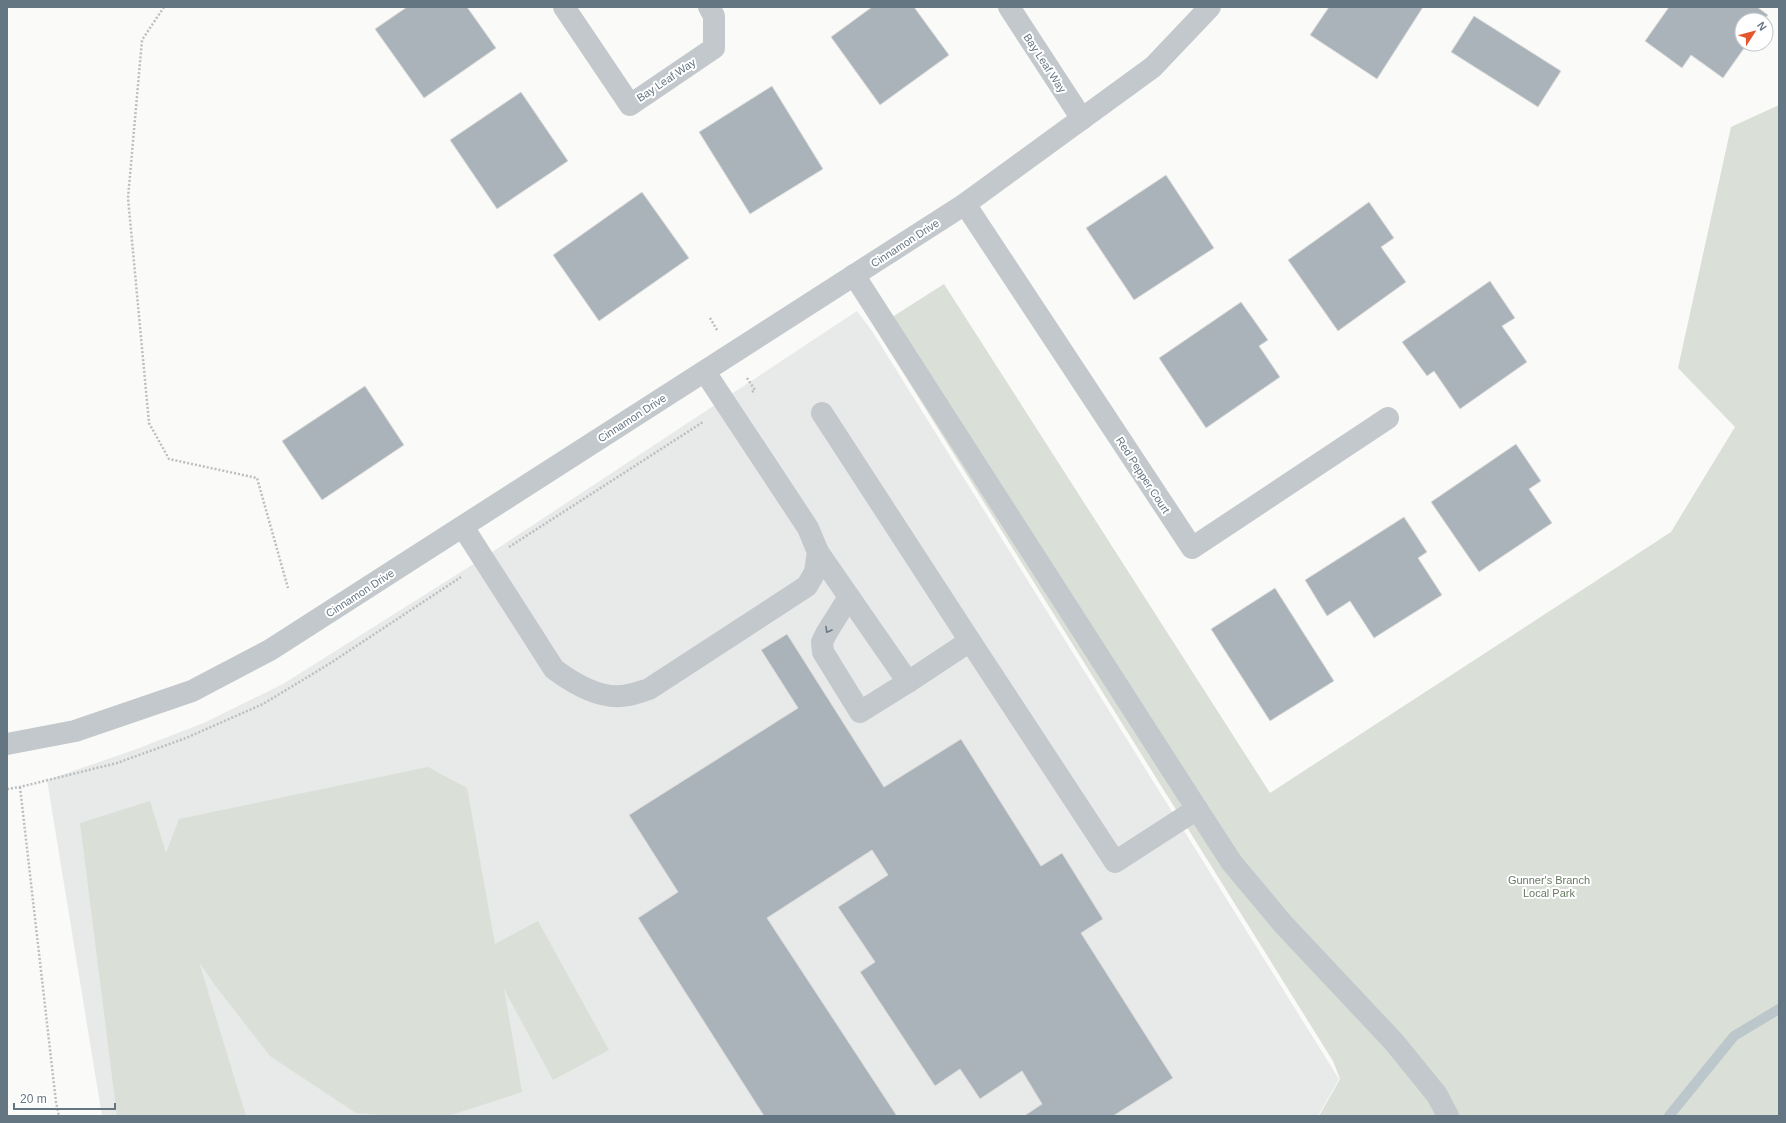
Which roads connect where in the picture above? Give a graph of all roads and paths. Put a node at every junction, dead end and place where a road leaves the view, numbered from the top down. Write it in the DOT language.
graph roads {
  1 [pos="164,7"];
  2 [pos="564,7"];
  3 [pos="1008,7"];
  4 [pos="1210,7"];
  5 [pos="717,10"];
  6 [pos="1082,119"];
  7 [pos="966,204"];
  8 [pos="854,275"];
  9 [pos="705,372"];
  10 [pos="822,413"];
  11 [pos="1388,418"];
  12 [pos="463,527"];
  13 [pos="818,552"];
  14 [pos="288,588"];
  15 [pos="849,597"];
  16 [pos="970,641"];
  17 [pos="908,682"];
  18 [pos="7,744"];
  19 [pos="20,787"];
  20 [pos="1197,809"];
  21 [pos="59,1116"];
  22 [pos="1448,1116"];
  1 -- 14 [label="path"];
  2 -- 5 [label="street, Bay Leaf Way"];
  3 -- 6 [label="street, Bay Leaf Way"];
  4 -- 6 [label="street, Cinnamon Drive"];
  6 -- 7 [label="street, Cinnamon Drive"];
  7 -- 8 [label="street, Cinnamon Drive"];
  7 -- 11 [label="street, Red Pepper Court"];
  8 -- 9 [label="street, Cinnamon Drive"];
  8 -- 20 [label="street"];
  9 -- 12 [label="street, Cinnamon Drive"];
  9 -- 13 [label="street"];
  10 -- 16 [label="street"];
  12 -- 13 [label="street"];
  12 -- 18 [label="street, Cinnamon Drive"];
  13 -- 15 [label="street"];
  15 -- 17 [label="street"];
  15 -- 17 [label="street, one-way"];
  16 -- 17 [label="street"];
  16 -- 20 [label="street"];
  19 -- 21 [label="path"];
  20 -- 22 [label="street"];
}
